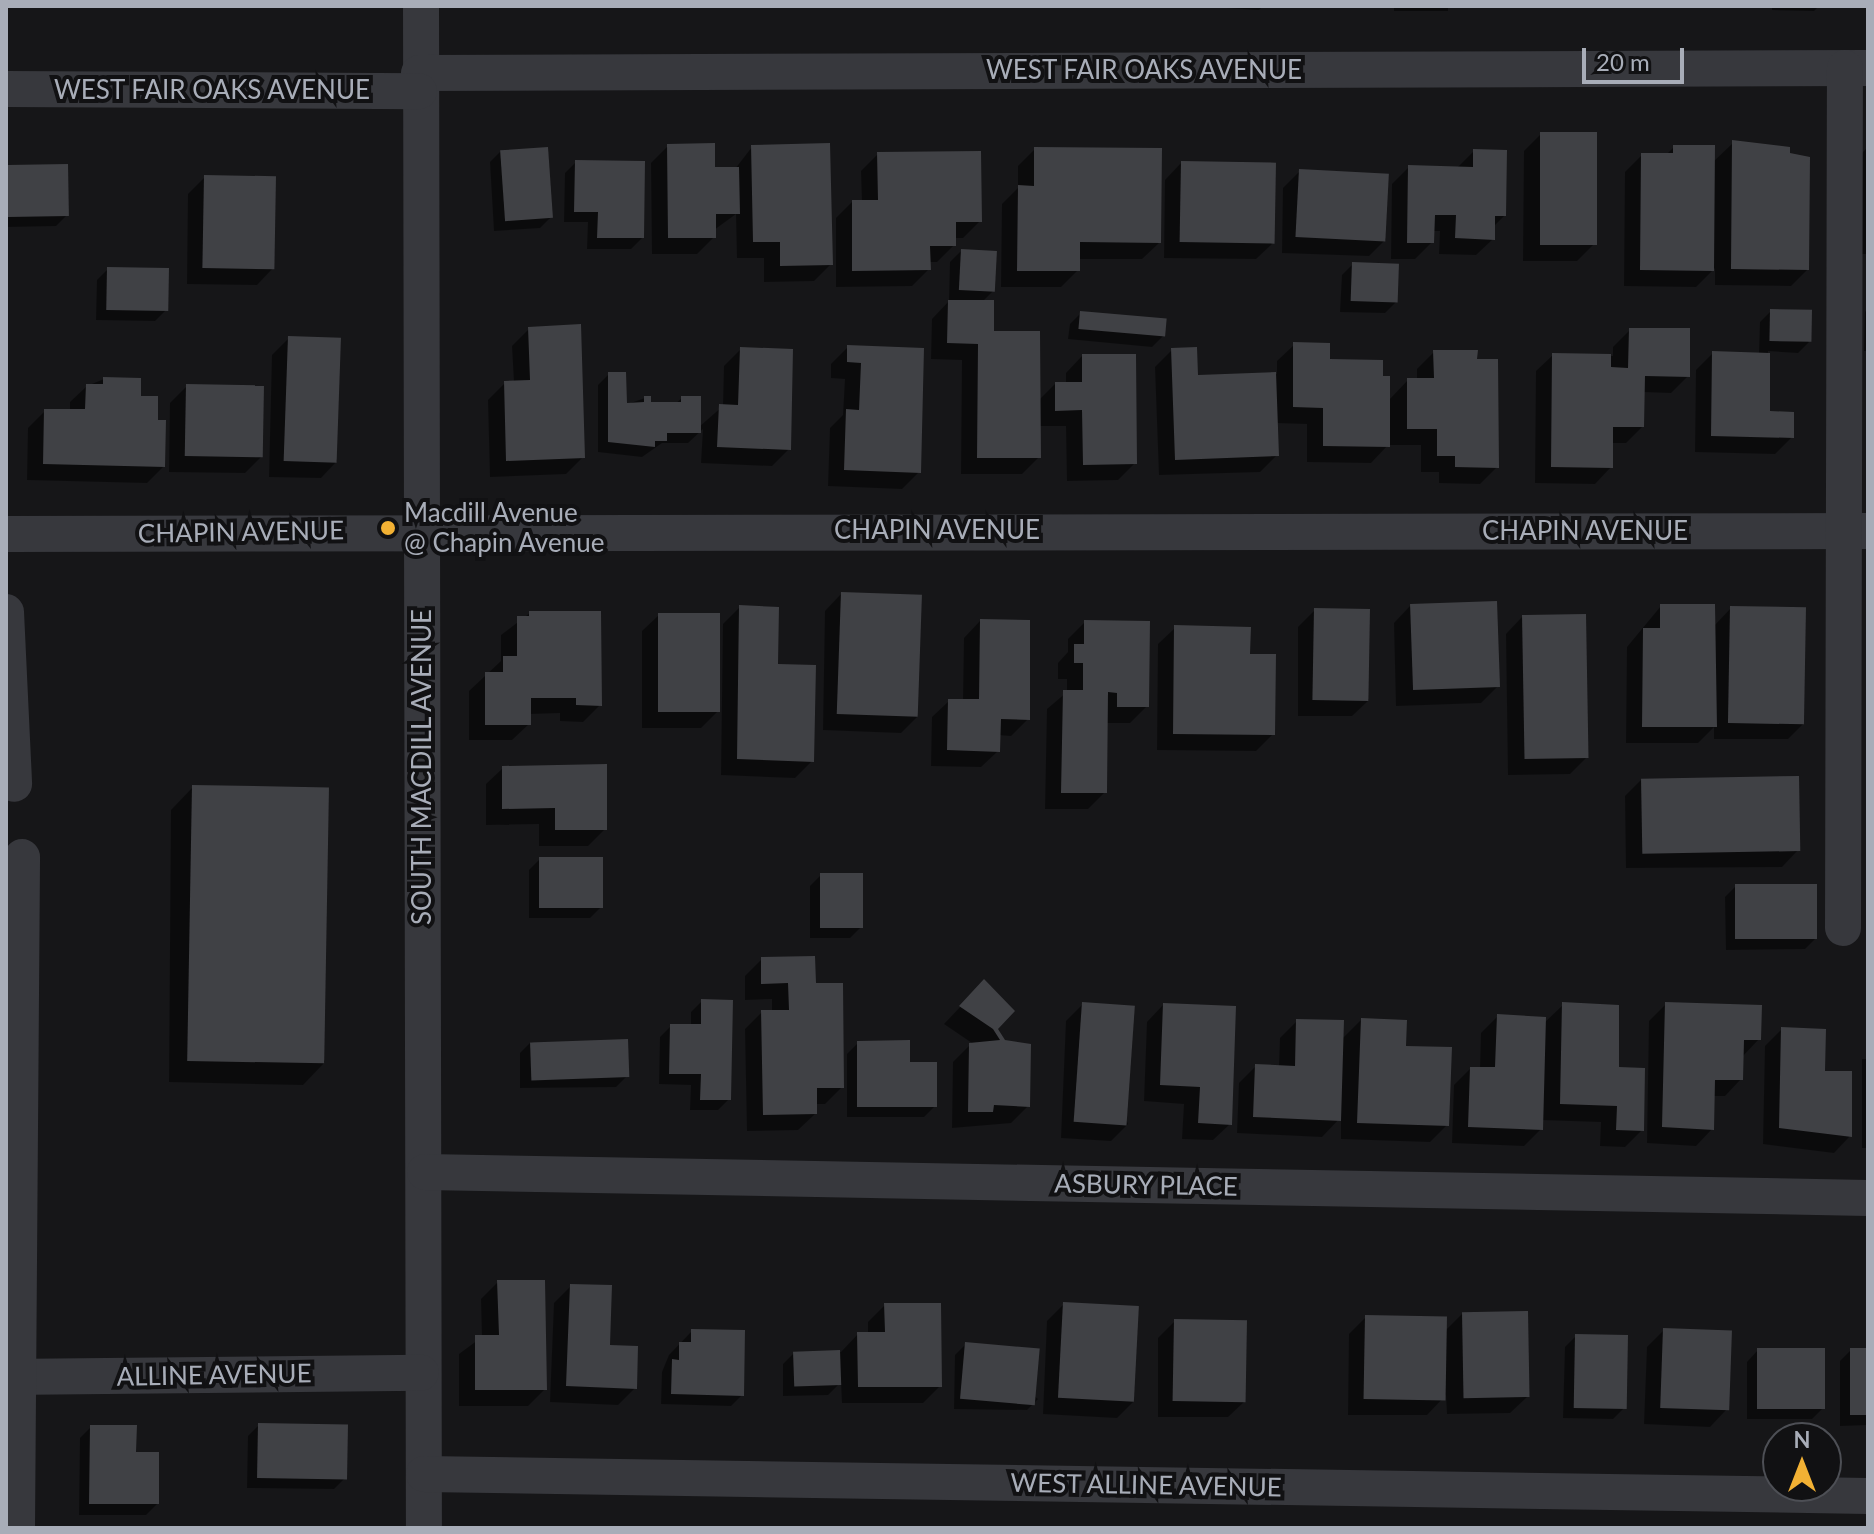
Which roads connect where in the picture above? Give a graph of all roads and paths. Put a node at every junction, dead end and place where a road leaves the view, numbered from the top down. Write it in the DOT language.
graph roads {
  1 [pos="421,6"];
  2 [pos="1856,68"];
  3 [pos="419,82"];
  4 [pos="6,89"];
  5 [pos="420,530"];
  6 [pos="1858,531"];
  7 [pos="6,534"];
  8 [pos="6,612"];
  9 [pos="14,784"];
  10 [pos="22,857"];
  11 [pos="1843,928"];
  12 [pos="425,1172"];
  13 [pos="1868,1198"];
  14 [pos="421,1373"];
  15 [pos="12,1377"];
  16 [pos="424,1474"];
  17 [pos="1868,1496"];
  18 [pos="17,1528"];
  19 [pos="424,1528"];
  1 -- 3 [label="street, SOUTH MACDILL AVENUE"];
  2 -- 3 [label="street, WEST FAIR OAKS AVENUE"];
  2 -- 6 [label="street"];
  3 -- 4 [label="street, WEST FAIR OAKS AVENUE"];
  3 -- 5 [label="street, SOUTH MACDILL AVENUE"];
  5 -- 6 [label="street, CHAPIN AVENUE"];
  5 -- 7 [label="street, CHAPIN AVENUE"];
  5 -- 12 [label="street, SOUTH MACDILL AVENUE"];
  6 -- 11 [label="street"];
  8 -- 9 [label="street"];
  10 -- 15 [label="street"];
  12 -- 13 [label="street, ASBURY PLACE"];
  12 -- 14 [label="street, SOUTH MACDILL AVENUE"];
  14 -- 15 [label="street, ALLINE AVENUE"];
  14 -- 16 [label="street, SOUTH MACDILL AVENUE"];
  15 -- 18 [label="street"];
  16 -- 17 [label="street, WEST ALLINE AVENUE"];
  16 -- 19 [label="street, SOUTH MACDILL AVENUE"];
}
